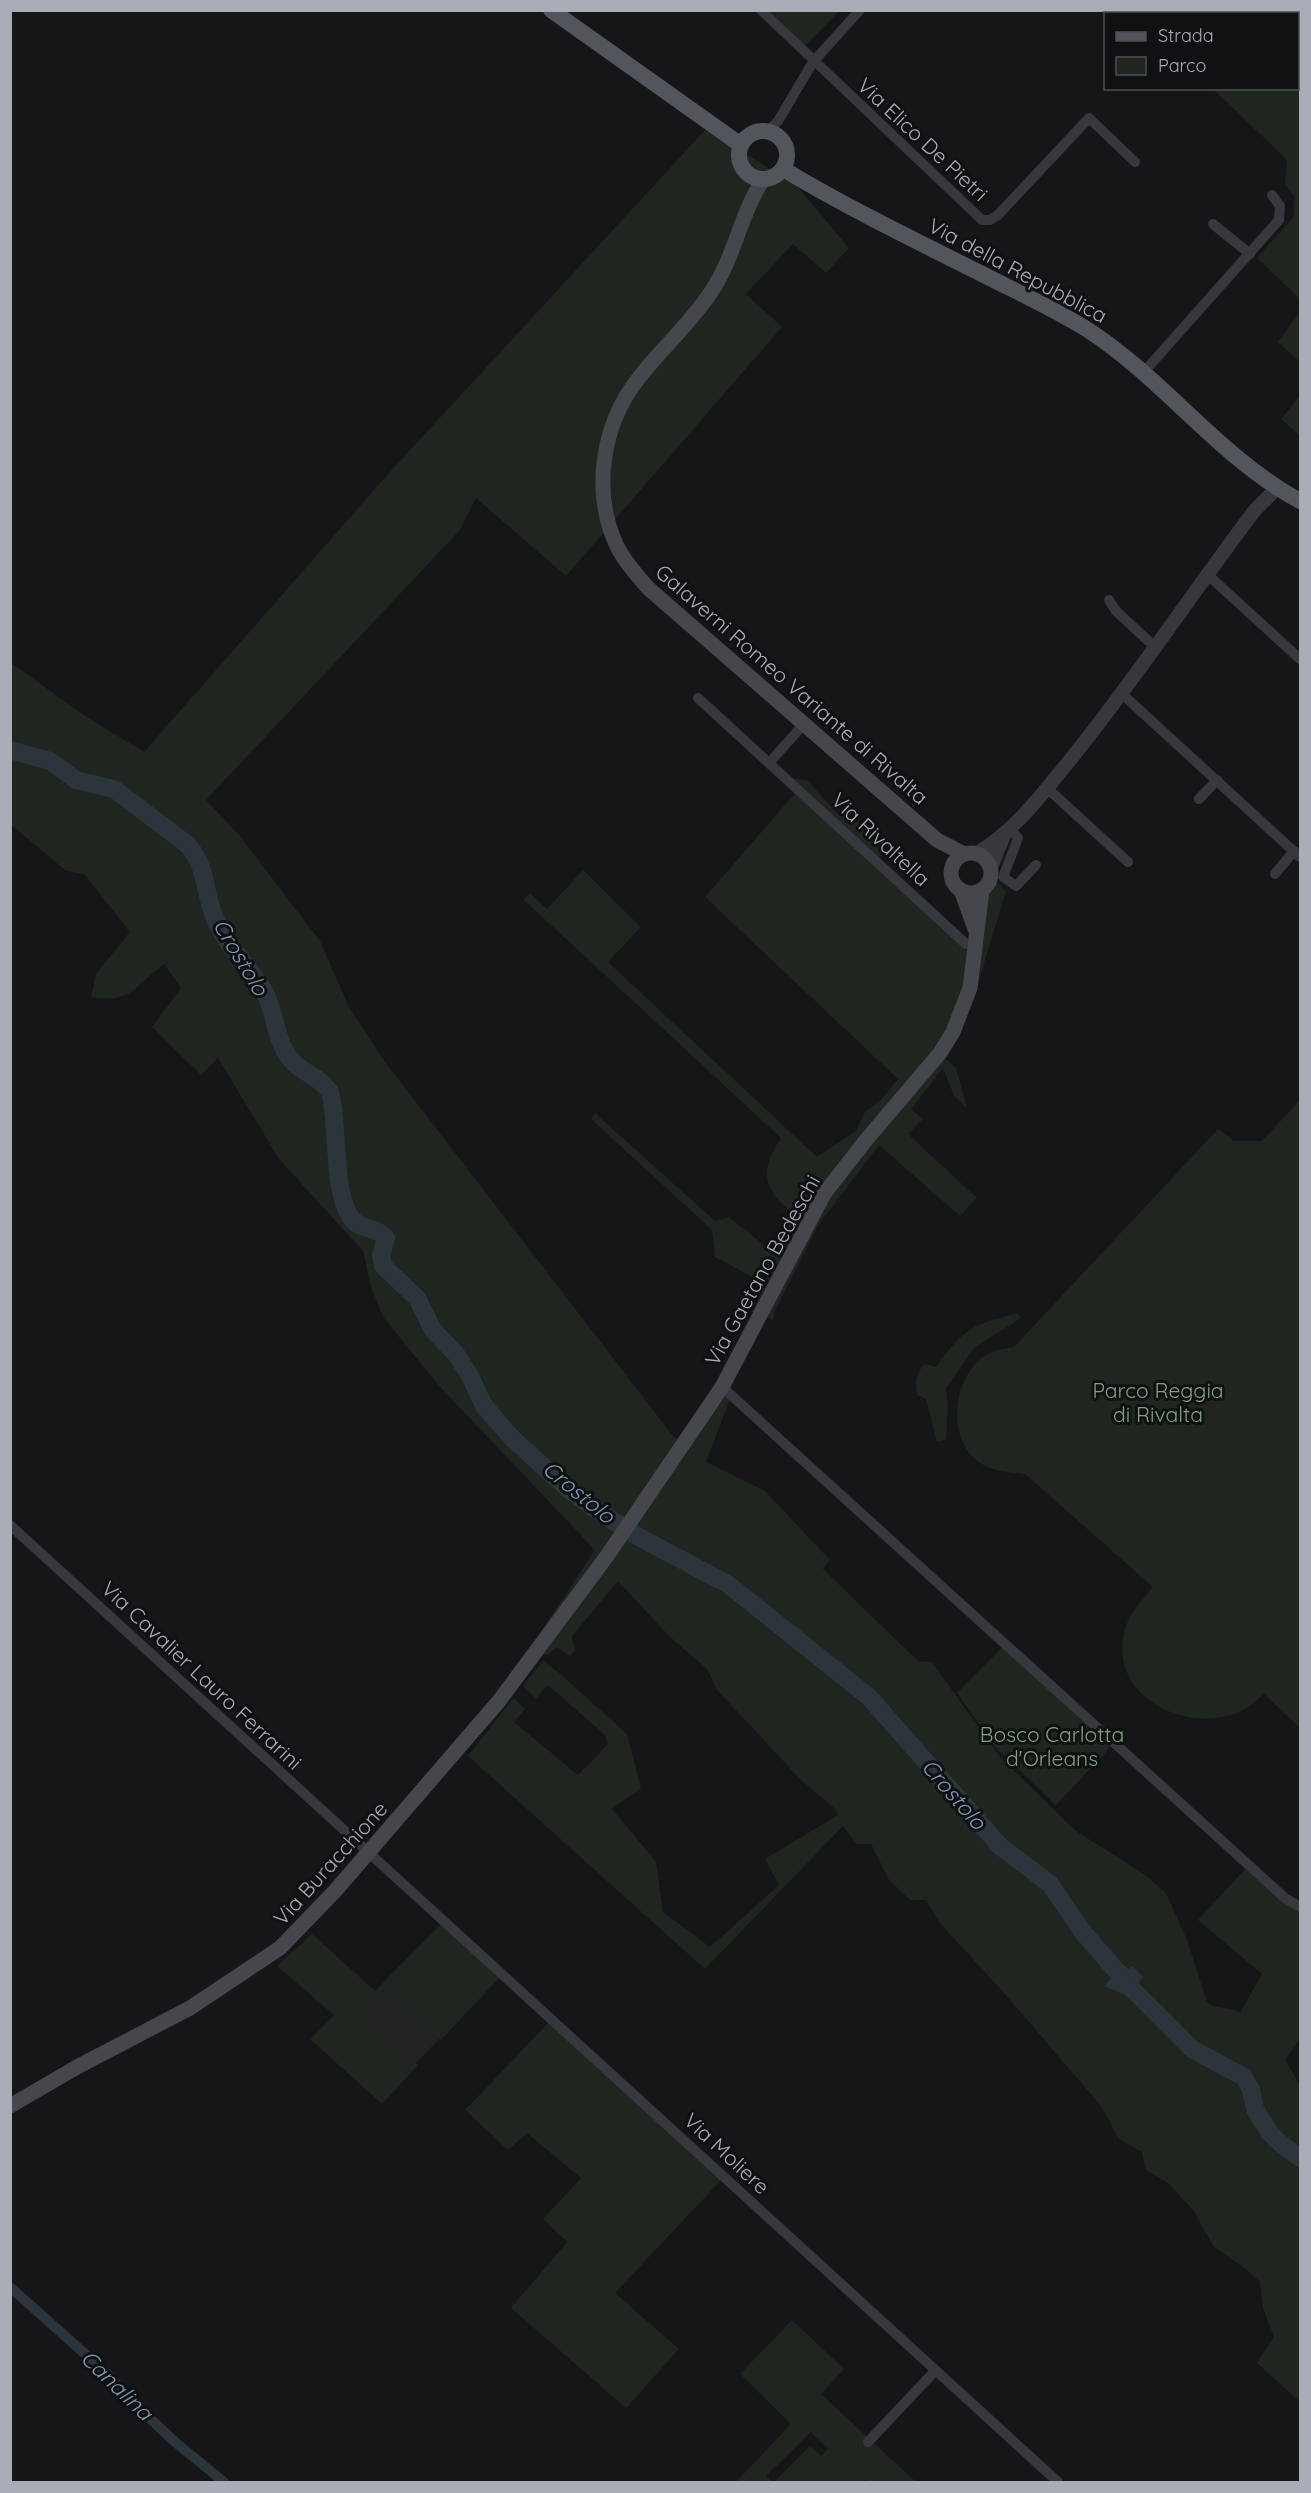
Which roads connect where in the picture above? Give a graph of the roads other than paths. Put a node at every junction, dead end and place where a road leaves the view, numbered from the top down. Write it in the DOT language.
graph roads {
  1 [pos="551,10"];
  2 [pos="761,10"];
  3 [pos="860,10"];
  4 [pos="813,62"];
  5 [pos="774,129"];
  6 [pos="741,145"];
  7 [pos="1135,162"];
  8 [pos="783,169"];
  9 [pos="756,178"];
  10 [pos="1272,195"];
  11 [pos="1213,224"];
  12 [pos="1250,254"];
  13 [pos="1143,373"];
  14 [pos="1277,488"];
  15 [pos="1300,501"];
  16 [pos="1208,575"];
  17 [pos="1108,600"];
  18 [pos="1155,647"];
  19 [pos="1300,659"];
  20 [pos="1122,693"];
  21 [pos="698,698"];
  22 [pos="803,725"];
  23 [pos="769,763"];
  24 [pos="1217,780"];
  25 [pos="1047,788"];
  26 [pos="1199,799"];
  27 [pos="1008,831"];
  28 [pos="937,840"];
  29 [pos="970,854"];
  30 [pos="1297,854"];
  31 [pos="1128,862"];
  32 [pos="1036,865"];
  33 [pos="952,868"];
  34 [pos="997,872"];
  35 [pos="1275,874"];
  36 [pos="962,890"];
  37 [pos="982,890"];
  38 [pos="971,940"];
  39 [pos="722,1388"];
  40 [pos="10,1526"];
  41 [pos="604,1560"];
  42 [pos="368,1853"];
  43 [pos="1300,1907"];
  44 [pos="10,2106"];
  45 [pos="934,2372"];
  46 [pos="868,2442"];
  47 [pos="1058,2482"];
  1 -- 6 [label="main road"];
  2 -- 4 [label="street"];
  3 -- 4 [label="street"];
  4 -- 5 [label="street"];
  4 -- 7 [label="street, Via Elico De Pietri"];
  5 -- 6 [label="main road"];
  5 -- 8 [label="main road"];
  6 -- 9 [label="main road"];
  8 -- 9 [label="main road"];
  8 -- 13 [label="main road, Via della Repubblica"];
  9 -- 22 [label="main road, Galaverni Romeo Variante di Rivalta"];
  10 -- 12 [label="street"];
  11 -- 12 [label="street"];
  12 -- 13 [label="street"];
  13 -- 14 [label="main road, Via della Repubblica"];
  14 -- 15 [label="main road, Via della Repubblica"];
  14 -- 16 [label="street"];
  16 -- 18 [label="street"];
  16 -- 19 [label="street"];
  17 -- 18 [label="street"];
  18 -- 20 [label="street"];
  20 -- 24 [label="street"];
  20 -- 25 [label="street"];
  21 -- 23 [label="street, Via Rivaltella"];
  22 -- 23 [label="street"];
  22 -- 28 [label="main road, Galaverni Romeo Variante di Rivalta"];
  23 -- 38 [label="street, Via Rivaltella"];
  24 -- 26 [label="street"];
  24 -- 30 [label="street"];
  25 -- 27 [label="street"];
  25 -- 31 [label="street"];
  27 -- 29 [label="street"];
  27 -- 34 [label="street"];
  28 -- 29 [label="main road, Galaverni Romeo Variante di Rivalta"];
  28 -- 33 [label="main road, Galaverni Romeo Variante di Rivalta"];
  29 -- 33 [label="main road"];
  29 -- 34 [label="main road"];
  30 -- 35 [label="street"];
  32 -- 34 [label="street"];
  33 -- 36 [label="main road"];
  34 -- 37 [label="main road"];
  36 -- 37 [label="main road"];
  36 -- 38 [label="main road, Via Gaetano Bedeschi"];
  37 -- 38 [label="main road, Via Gaetano Bedeschi"];
  38 -- 39 [label="main road, Via Gaetano Bedeschi"];
  39 -- 41 [label="main road, Via Gaetano Bedeschi"];
  39 -- 43 [label="street"];
  40 -- 42 [label="street, Via Cavalier Lauro Ferrarini"];
  41 -- 42 [label="main road, Via Buracchione"];
  42 -- 44 [label="main road, Via Buracchione"];
  42 -- 45 [label="street, Via Moliere"];
  45 -- 46 [label="street"];
  45 -- 47 [label="street, Via Moliere"];
}
